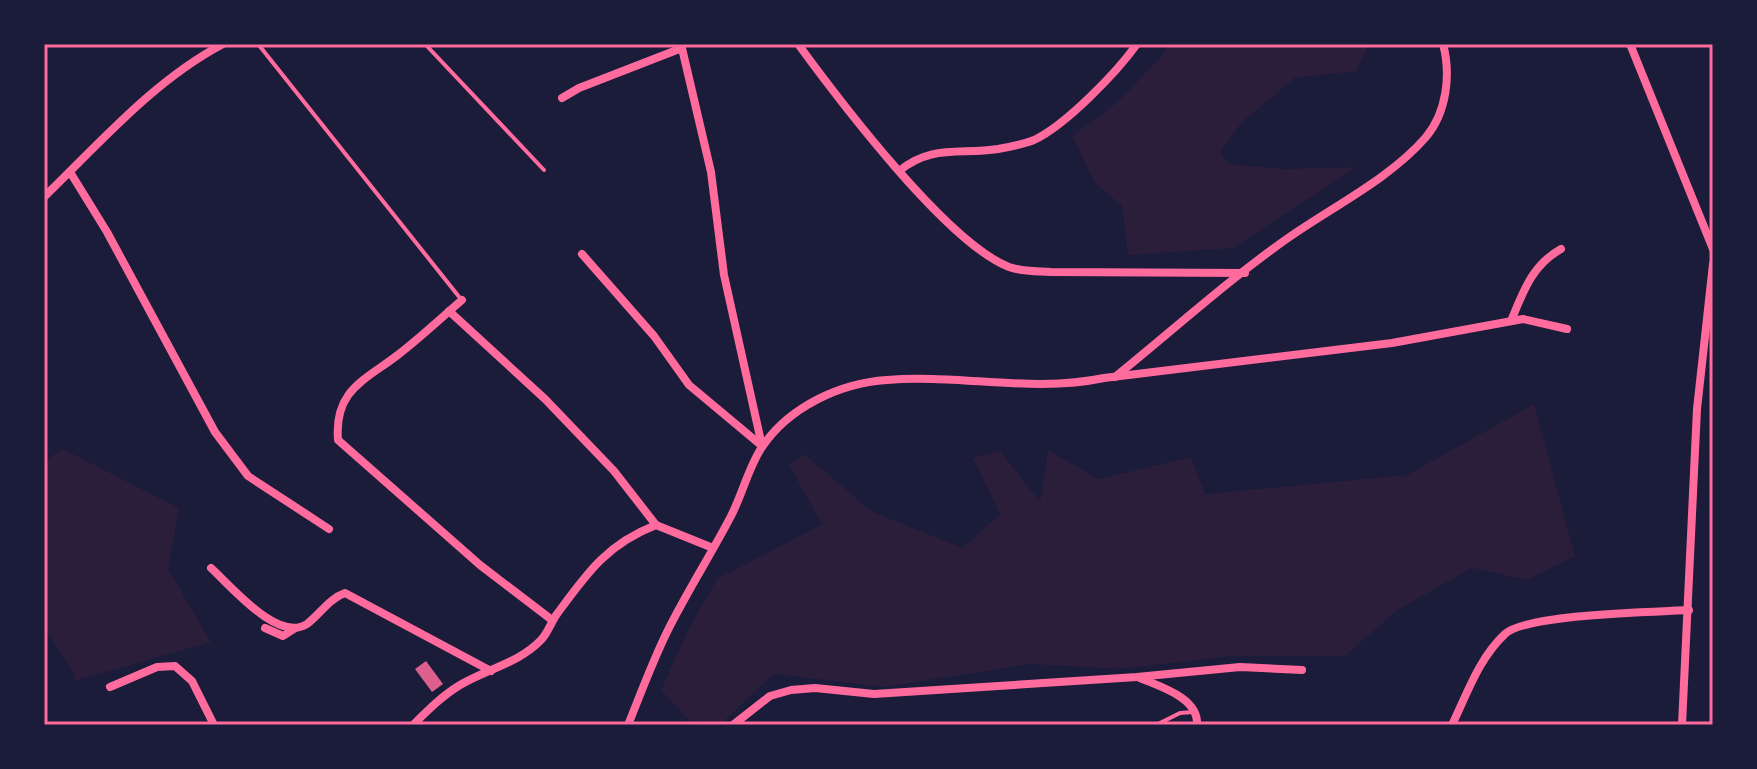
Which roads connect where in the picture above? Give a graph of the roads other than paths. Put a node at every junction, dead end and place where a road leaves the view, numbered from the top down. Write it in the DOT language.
graph roads {
  1 [pos="223,44"];
  2 [pos="258,44"];
  3 [pos="425,44"];
  4 [pos="798,44"];
  5 [pos="1137,44"];
  6 [pos="1443,44"];
  7 [pos="1630,44"];
  8 [pos="682,46"];
  9 [pos="562,98"];
  10 [pos="544,170"];
  11 [pos="899,171"];
  12 [pos="70,172"];
  13 [pos="44,197"];
  14 [pos="1561,249"];
  15 [pos="1713,249"];
  16 [pos="582,254"];
  17 [pos="1713,264"];
  18 [pos="1245,273"];
  19 [pos="462,300"];
  20 [pos="449,311"];
  21 [pos="1511,321"];
  22 [pos="1567,329"];
  23 [pos="1115,377"];
  24 [pos="762,446"];
  25 [pos="656,525"];
  26 [pos="329,529"];
  27 [pos="713,548"];
  28 [pos="211,568"];
  29 [pos="1689,610"];
  30 [pos="552,620"];
  31 [pos="265,628"];
  32 [pos="294,629"];
  33 [pos="1302,670"];
  34 [pos="491,671"];
  35 [pos="1137,677"];
  36 [pos="110,687"];
  37 [pos="1195,712"];
  38 [pos="214,725"];
  39 [pos="413,725"];
  40 [pos="628,725"];
  41 [pos="733,725"];
  42 [pos="1156,725"];
  43 [pos="1197,725"];
  44 [pos="1452,725"];
  45 [pos="1682,725"];
  1 -- 12 [label="street"];
  2 -- 19 [label="lane"];
  3 -- 10 [label="lane"];
  4 -- 11 [label="street"];
  5 -- 11 [label="street"];
  6 -- 18 [label="street"];
  7 -- 15 [label="street"];
  8 -- 9 [label="street"];
  8 -- 24 [label="street"];
  11 -- 18 [label="street"];
  12 -- 13 [label="street"];
  12 -- 26 [label="street"];
  14 -- 21 [label="street"];
  16 -- 24 [label="street"];
  17 -- 29 [label="street"];
  18 -- 23 [label="street"];
  19 -- 20 [label="street"];
  20 -- 25 [label="street"];
  20 -- 30 [label="street"];
  21 -- 22 [label="street"];
  21 -- 23 [label="street"];
  23 -- 24 [label="street"];
  24 -- 27 [label="street"];
  25 -- 27 [label="street"];
  25 -- 30 [label="street"];
  27 -- 40 [label="street"];
  28 -- 32 [label="street"];
  29 -- 44 [label="street"];
  29 -- 45 [label="street"];
  30 -- 34 [label="street"];
  31 -- 32 [label="street"];
  32 -- 34 [label="street"];
  33 -- 35 [label="street"];
  34 -- 39 [label="street"];
  35 -- 37 [label="street"];
  35 -- 41 [label="street"];
  36 -- 38 [label="street"];
  37 -- 42 [label="lane"];
  37 -- 43 [label="street"];
}
